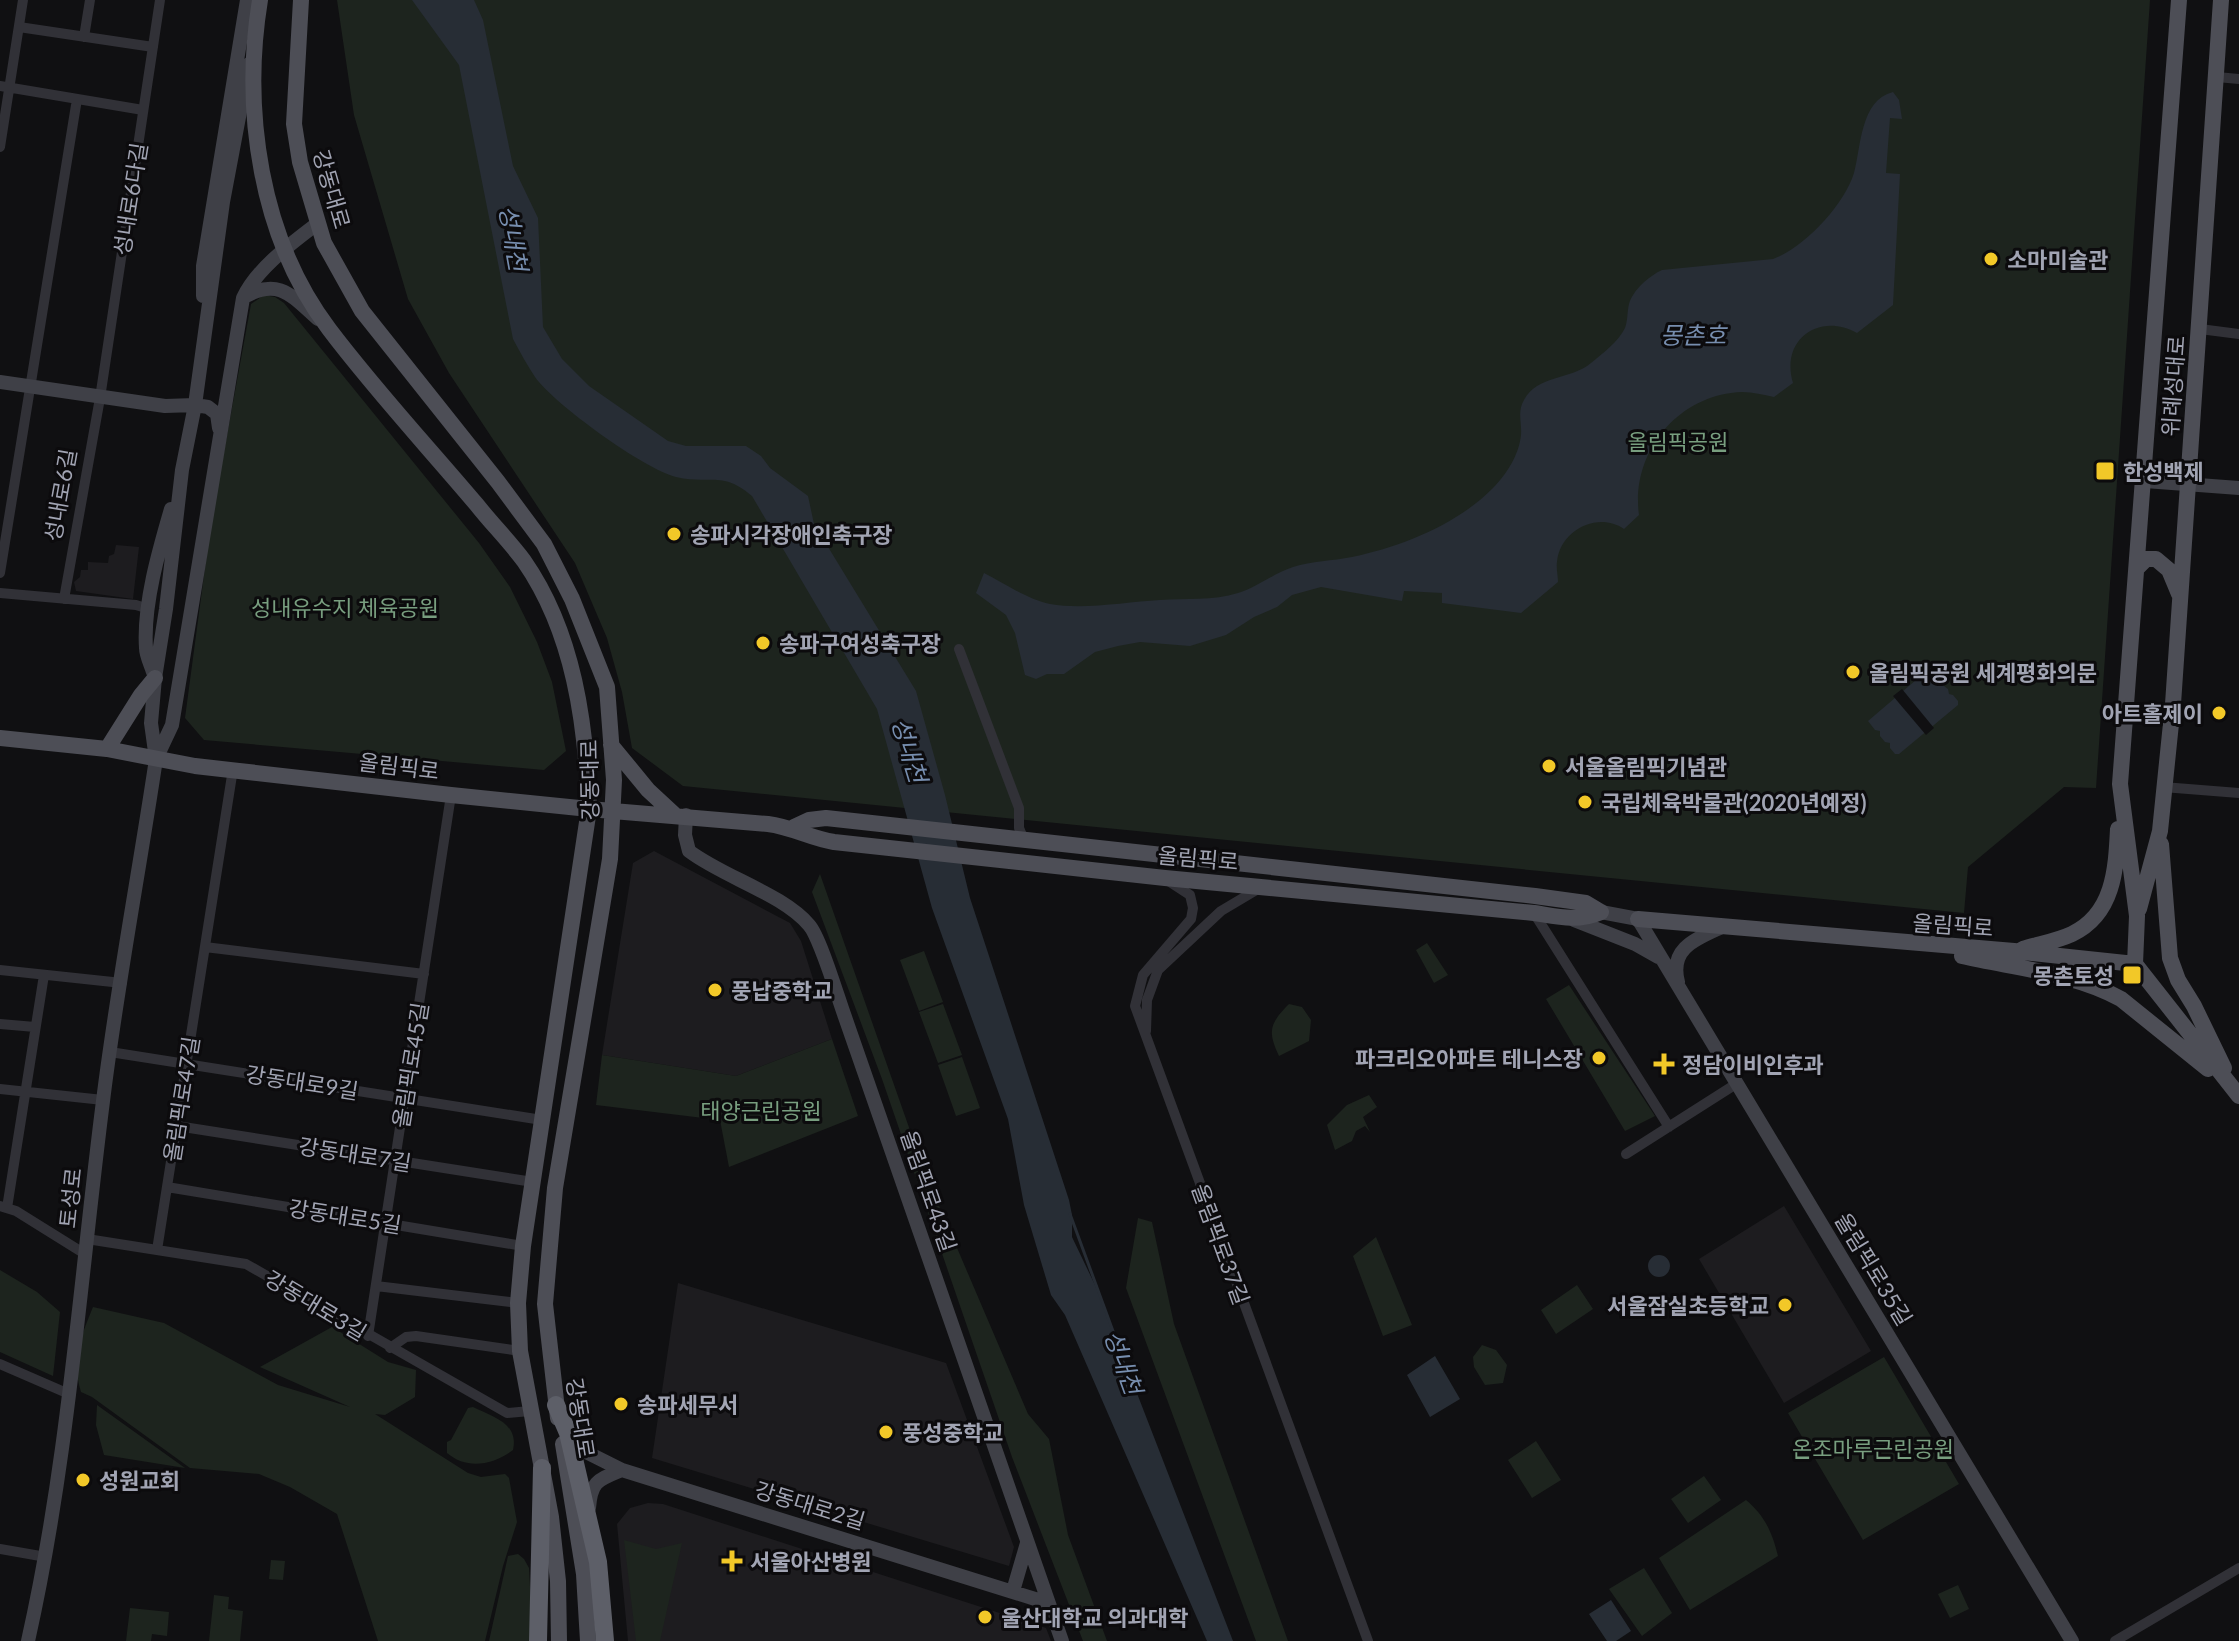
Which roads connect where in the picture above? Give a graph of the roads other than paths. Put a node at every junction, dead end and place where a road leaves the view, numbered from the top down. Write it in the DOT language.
graph roads {
  1 [pos="23,0"];
  2 [pos="90,0"];
  3 [pos="160,0"];
  4 [pos="247,0"];
  5 [pos="260,0"];
  6 [pos="301,0"];
  7 [pos="2179,0"];
  8 [pos="2221,0"];
  9 [pos="19,27"];
  10 [pos="84,37"];
  11 [pos="253,45"];
  12 [pos="153,47"];
  13 [pos="2217,77"];
  14 [pos="2239,79"];
  15 [pos="5,87"];
  16 [pos="77,99"];
  17 [pos="143,110"];
  18 [pos="0,147"];
  19 [pos="318,223"];
  20 [pos="286,249"];
  21 [pos="243,298"];
  22 [pos="327,327"];
  23 [pos="2200,329"];
  24 [pos="2239,334"];
  25 [pos="202,349"];
  26 [pos="0,382"];
  27 [pos="30,387"];
  28 [pos="100,398"];
  29 [pos="195,405"];
  30 [pos="220,431"];
  31 [pos="182,470"];
  32 [pos="2145,481"];
  33 [pos="2188,484"];
  34 [pos="2239,488"];
  35 [pos="2137,568"];
  36 [pos="0,573"];
  37 [pos="0,593"];
  38 [pos="64,599"];
  39 [pos="2181,600"];
  40 [pos="149,609"];
  41 [pos="959,649"];
  42 [pos="155,678"];
  43 [pos="0,738"];
  44 [pos="611,745"];
  45 [pos="107,749"];
  46 [pos="156,759"];
  47 [pos="233,769"];
  48 [pos="2120,784"];
  49 [pos="2163,787"];
  50 [pos="2239,793"];
  51 [pos="451,795"];
  52 [pos="589,809"];
  53 [pos="614,811"];
  54 [pos="680,815"];
  55 [pos="794,827"];
  56 [pos="2160,831"];
  57 [pos="1020,839"];
  58 [pos="1165,878"];
  59 [pos="1262,886"];
  60 [pos="1601,912"];
  61 [pos="1534,913"];
  62 [pos="2137,916"];
  63 [pos="1638,919"];
  64 [pos="1574,920"];
  65 [pos="1722,927"];
  66 [pos="1919,945"];
  67 [pos="205,947"];
  68 [pos="2014,951"];
  69 [pos="1660,958"];
  70 [pos="2135,964"];
  71 [pos="0,970"];
  72 [pos="424,974"];
  73 [pos="44,975"];
  74 [pos="122,983"];
  75 [pos="1680,991"];
  76 [pos="0,1024"];
  77 [pos="35,1027"];
  78 [pos="1146,1037"];
  79 [pos="110,1052"];
  80 [pos="187,1064"];
  81 [pos="1736,1084"];
  82 [pos="0,1089"];
  83 [pos="25,1092"];
  84 [pos="2238,1094"];
  85 [pos="405,1098"];
  86 [pos="103,1100"];
  87 [pos="542,1120"];
  88 [pos="177,1126"];
  89 [pos="1669,1127"];
  90 [pos="1626,1154"];
  91 [pos="395,1160"];
  92 [pos="533,1182"];
  93 [pos="167,1187"];
  94 [pos="3,1207"];
  95 [pos="386,1222"];
  96 [pos="86,1246"];
  97 [pos="523,1246"];
  98 [pos="157,1250"];
  99 [pos="376,1286"];
  100 [pos="518,1303"];
  101 [pos="368,1336"];
  102 [pos="390,1348"];
  103 [pos="520,1351"];
  104 [pos="0,1364"];
  105 [pos="69,1394"];
  106 [pos="556,1405"];
  107 [pos="530,1411"];
  108 [pos="568,1433"];
  109 [pos="542,1468"];
  110 [pos="622,1470"];
  111 [pos="588,1519"];
  112 [pos="1027,1543"];
  113 [pos="0,1549"];
  114 [pos="46,1557"];
  115 [pos="2239,1568"];
  116 [pos="1013,1591"];
  117 [pos="1048,1603"];
  118 [pos="28,1641"];
  119 [pos="538,1641"];
  120 [pos="559,1641"];
  121 [pos="588,1641"];
  122 [pos="605,1641"];
  123 [pos="1062,1641"];
  124 [pos="1368,1641"];
  125 [pos="2072,1641"];
  126 [pos="2115,1641"];
  1 -- 9 [label="street"];
  2 -- 10 [label="street"];
  3 -- 12 [label="street, 성내로6다길"];
  4 -- 25 [label="street"];
  5 -- 11 [label="main road, 강동대로"];
  6 -- 19 [label="main road, 강동대로"];
  7 -- 32 [label="main road, 위례성대로"];
  8 -- 13 [label="main road, 위례성대로"];
  9 -- 10 [label="street"];
  9 -- 15 [label="street"];
  10 -- 12 [label="street"];
  11 -- 20 [label="main road, 강동대로"];
  11 -- 25 [label="street, 강동대로"];
  12 -- 17 [label="street, 성내로6다길"];
  13 -- 14 [label="street"];
  13 -- 23 [label="main road, 위례성대로"];
  15 -- 16 [label="street"];
  15 -- 18 [label="street"];
  16 -- 17 [label="street"];
  16 -- 27 [label="street, 성내로6길"];
  17 -- 28 [label="street, 성내로6다길"];
  19 -- 20 [label="street"];
  19 -- 44 [label="main road, 강동대로"];
  20 -- 21 [label="street"];
  20 -- 22 [label="main road, 강동대로"];
  21 -- 22 [label="street"];
  21 -- 30 [label="street"];
  22 -- 52 [label="main road, 강동대로"];
  23 -- 24 [label="street"];
  23 -- 33 [label="main road, 위례성대로"];
  25 -- 29 [label="street, 강동대로"];
  26 -- 27 [label="street"];
  27 -- 28 [label="street"];
  27 -- 36 [label="street, 성내로6길"];
  28 -- 29 [label="street"];
  28 -- 38 [label="street, 성내로6길"];
  29 -- 30 [label="street"];
  29 -- 31 [label="street, 강동대로"];
  30 -- 46 [label="street"];
  31 -- 40 [label="street"];
  31 -- 42 [label="street, 강동대로"];
  32 -- 33 [label="street"];
  32 -- 35 [label="main road, 위례성대로"];
  33 -- 34 [label="street"];
  33 -- 39 [label="main road, 위례성대로"];
  35 -- 39 [label="main road"];
  35 -- 48 [label="main road, 위례성대로"];
  37 -- 38 [label="street"];
  38 -- 40 [label="street"];
  39 -- 49 [label="main road, 위례성대로"];
  40 -- 42 [label="street"];
  41 -- 57 [label="street"];
  42 -- 45 [label="main road"];
  42 -- 46 [label="street, 강동대로"];
  43 -- 45 [label="main road, 올림픽로"];
  44 -- 53 [label="main road, 강동대로"];
  44 -- 54 [label="main road"];
  45 -- 46 [label="main road, 올림픽로"];
  46 -- 47 [label="main road, 올림픽로"];
  46 -- 74 [label="street, 토성로"];
  47 -- 51 [label="main road, 올림픽로"];
  47 -- 67 [label="street, 올림픽로47길"];
  48 -- 62 [label="main road, 위례성대로"];
  48 -- 68 [label="main road"];
  49 -- 50 [label="street"];
  49 -- 56 [label="main road, 위례성대로"];
  51 -- 52 [label="main road, 올림픽로"];
  51 -- 72 [label="street, 올림픽로45길"];
  52 -- 53 [label="main road, 올림픽로"];
  52 -- 87 [label="main road, 강동대로"];
  53 -- 54 [label="main road, 올림픽로"];
  53 -- 106 [label="main road, 강동대로"];
  54 -- 55 [label="main road, 올림픽로"];
  54 -- 112 [label="street, 올림픽로43길"];
  55 -- 57 [label="main road, 올림픽로"];
  55 -- 58 [label="main road, 올림픽로"];
  56 -- 62 [label="main road, 위례성대로"];
  56 -- 84 [label="main road"];
  57 -- 60 [label="main road, 올림픽로"];
  58 -- 59 [label="main road, 올림픽로"];
  58 -- 78 [label="street"];
  59 -- 61 [label="main road, 올림픽로"];
  59 -- 78 [label="street, 올림픽로37길"];
  60 -- 63 [label="street, 올림픽로"];
  60 -- 64 [label="main road, 올림픽로"];
  61 -- 64 [label="main road, 올림픽로"];
  61 -- 89 [label="street"];
  62 -- 70 [label="main road, 위례성대로"];
  63 -- 65 [label="main road, 올림픽로"];
  63 -- 69 [label="street, 올림픽로35길"];
  64 -- 69 [label="street"];
  65 -- 66 [label="main road, 올림픽로"];
  65 -- 75 [label="street"];
  66 -- 68 [label="main road, 올림픽로"];
  66 -- 84 [label="main road"];
  67 -- 72 [label="street"];
  67 -- 80 [label="street, 올림픽로47길"];
  68 -- 70 [label="main road, 올림픽로"];
  69 -- 75 [label="street, 올림픽로35길"];
  70 -- 84 [label="main road"];
  71 -- 73 [label="street"];
  72 -- 85 [label="street, 올림픽로45길"];
  73 -- 74 [label="street"];
  73 -- 77 [label="street"];
  74 -- 79 [label="street, 토성로"];
  75 -- 81 [label="street, 올림픽로35길"];
  76 -- 77 [label="street"];
  77 -- 83 [label="street"];
  78 -- 124 [label="street, 올림픽로37길"];
  79 -- 80 [label="street, 강동대로9길"];
  79 -- 86 [label="street, 토성로"];
  80 -- 85 [label="street, 강동대로9길"];
  80 -- 88 [label="street, 올림픽로47길"];
  81 -- 89 [label="street"];
  81 -- 125 [label="street, 올림픽로35길"];
  82 -- 83 [label="street"];
  83 -- 86 [label="street"];
  83 -- 94 [label="street"];
  85 -- 87 [label="street, 강동대로9길"];
  85 -- 91 [label="street, 올림픽로45길"];
  86 -- 96 [label="street, 토성로"];
  87 -- 92 [label="main road, 강동대로"];
  88 -- 91 [label="street, 강동대로7길"];
  88 -- 93 [label="street, 올림픽로47길"];
  89 -- 90 [label="street"];
  91 -- 92 [label="street, 강동대로7길"];
  91 -- 95 [label="street, 올림픽로45길"];
  92 -- 97 [label="main road, 강동대로"];
  93 -- 95 [label="street, 강동대로5길"];
  93 -- 98 [label="street, 올림픽로47길"];
  94 -- 96 [label="street"];
  95 -- 97 [label="street, 강동대로5길"];
  95 -- 99 [label="street, 올림픽로45길"];
  96 -- 98 [label="street, 강동대로3길"];
  96 -- 105 [label="street, 토성로"];
  97 -- 100 [label="main road, 강동대로"];
  98 -- 101 [label="street, 강동대로3길"];
  99 -- 100 [label="street"];
  99 -- 101 [label="street, 올림픽로45길"];
  100 -- 103 [label="main road, 강동대로"];
  101 -- 102 [label="street, 강동대로3길"];
  102 -- 103 [label="street"];
  102 -- 107 [label="street, 강동대로3길"];
  103 -- 107 [label="main road, 강동대로"];
  104 -- 105 [label="street"];
  105 -- 114 [label="street, 토성로"];
  106 -- 108 [label="highway"];
  106 -- 121 [label="main road, 강동대로"];
  107 -- 109 [label="main road, 강동대로"];
  108 -- 110 [label="street, 강동대로2길"];
  108 -- 111 [label="highway"];
  109 -- 119 [label="highway"];
  109 -- 120 [label="main road, 강동대로"];
  110 -- 111 [label="street"];
  110 -- 116 [label="street, 강동대로2길"];
  111 -- 122 [label="highway"];
  112 -- 116 [label="street"];
  112 -- 117 [label="street, 올림픽로43길"];
  113 -- 114 [label="street"];
  114 -- 118 [label="street, 토성로"];
  115 -- 126 [label="street"];
  116 -- 117 [label="street, 강동대로2길"];
  117 -- 123 [label="street, 올림픽로43길"];
}
